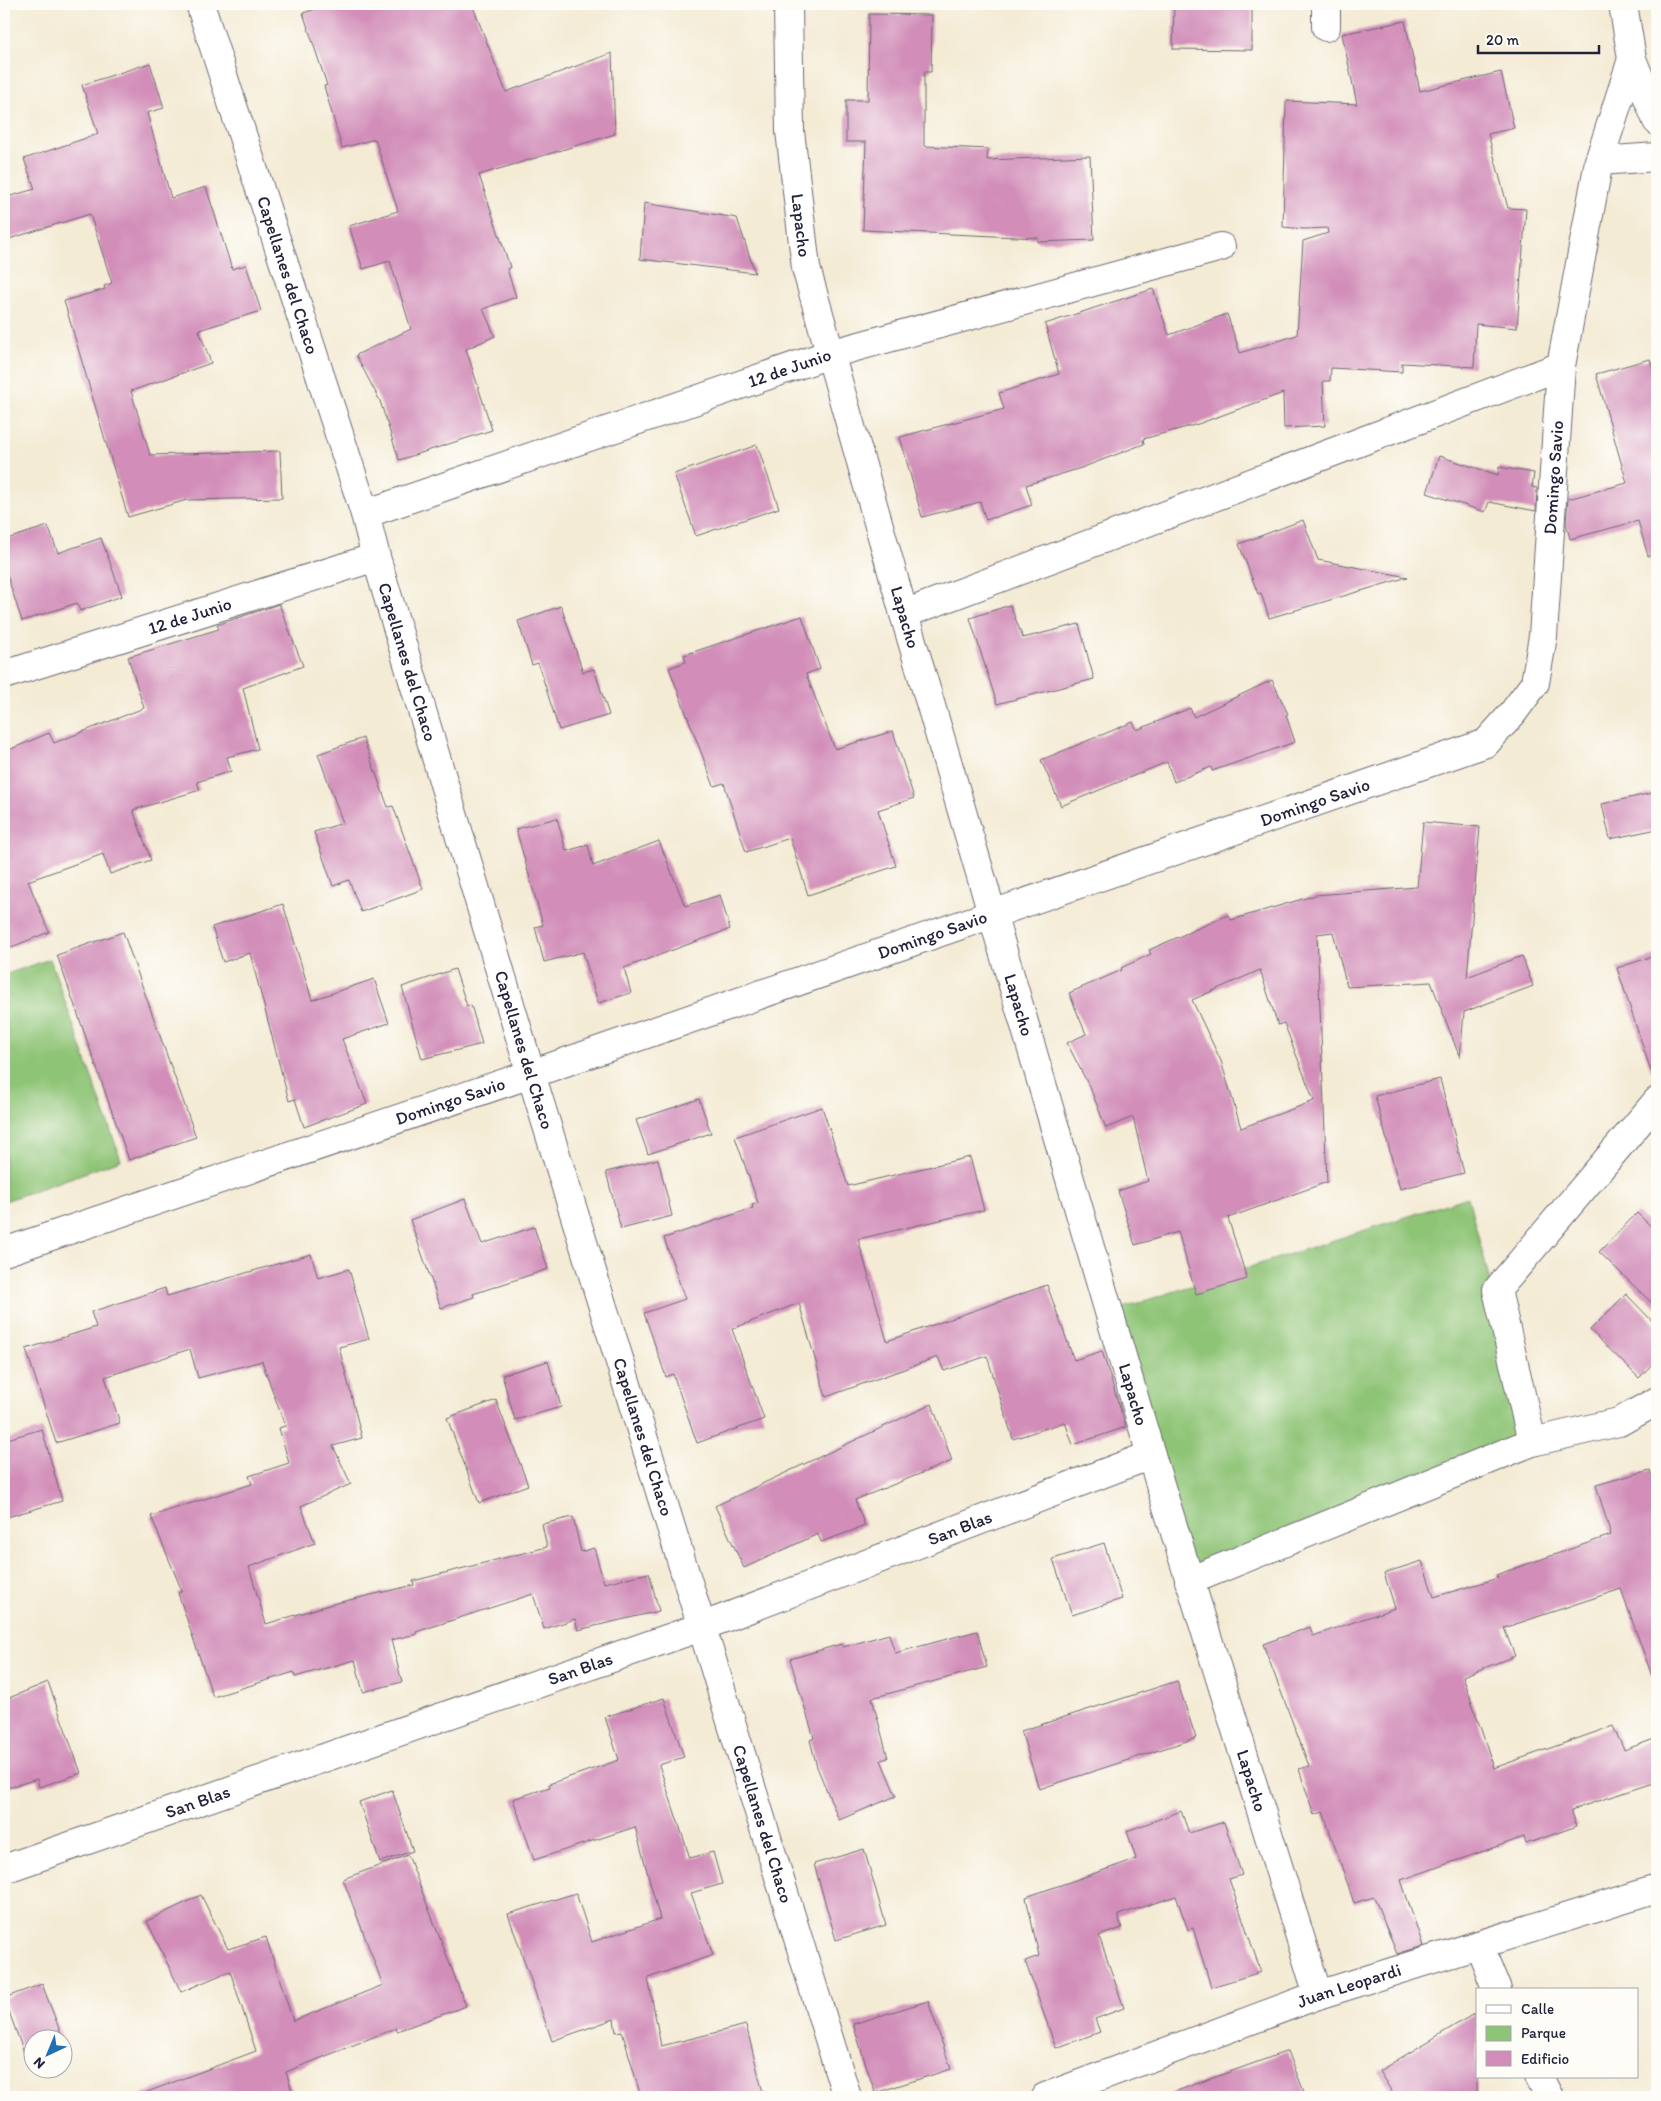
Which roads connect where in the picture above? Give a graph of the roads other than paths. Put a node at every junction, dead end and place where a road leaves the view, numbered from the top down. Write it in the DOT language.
graph roads {
  1 [pos="200,4"];
  2 [pos="788,4"];
  3 [pos="1623,4"];
  4 [pos="1632,59"];
  5 [pos="1657,120"];
  6 [pos="1657,156"];
  7 [pos="1599,161"];
  8 [pos="1221,247"];
  9 [pos="830,354"];
  10 [pos="1561,366"];
  11 [pos="365,514"];
  12 [pos="376,557"];
  13 [pos="904,614"];
  14 [pos="4,675"];
  15 [pos="992,914"];
  16 [pos="531,1074"];
  17 [pos="1657,1101"];
  18 [pos="4,1252"];
  19 [pos="1657,1401"];
  20 [pos="1532,1442"];
  21 [pos="1151,1455"];
  22 [pos="1189,1581"];
  23 [pos="701,1627"];
  24 [pos="4,1869"];
  25 [pos="1657,1890"];
  26 [pos="1479,1946"];
  27 [pos="1496,1988"];
  28 [pos="1318,1995"];
  29 [pos="1540,2078"];
  30 [pos="1053,2096"];
  31 [pos="847,2097"];
  32 [pos="1549,2097"];
  1 -- 11 [label="street, Capellanes del Chaco"];
  2 -- 9 [label="street, Lapacho"];
  3 -- 4 [label="street"];
  4 -- 5 [label="street"];
  4 -- 7 [label="street, Domingo Savio"];
  6 -- 7 [label="street"];
  7 -- 10 [label="street, Domingo Savio"];
  8 -- 9 [label="street, 12 de Junio"];
  9 -- 11 [label="street, 12 de Junio"];
  9 -- 13 [label="street, Lapacho"];
  10 -- 13 [label="street"];
  10 -- 15 [label="street, Domingo Savio"];
  11 -- 12 [label="street, Capellanes del Chaco"];
  12 -- 14 [label="street, 12 de Junio"];
  12 -- 16 [label="street, Capellanes del Chaco"];
  13 -- 15 [label="street, Lapacho"];
  15 -- 16 [label="street, Domingo Savio"];
  15 -- 21 [label="street, Lapacho"];
  16 -- 18 [label="street, Domingo Savio"];
  16 -- 23 [label="street, Capellanes del Chaco"];
  17 -- 20 [label="street"];
  19 -- 20 [label="street"];
  20 -- 22 [label="street"];
  21 -- 22 [label="street, Lapacho"];
  21 -- 23 [label="street, San Blas"];
  22 -- 28 [label="street, Lapacho"];
  23 -- 24 [label="street, San Blas"];
  23 -- 31 [label="street, Capellanes del Chaco"];
  25 -- 26 [label="street, Juan Leopardi"];
  26 -- 27 [label="street"];
  26 -- 28 [label="street, Juan Leopardi"];
  28 -- 30 [label="street, Juan Leopardi"];
  29 -- 32 [label="street"];
}
